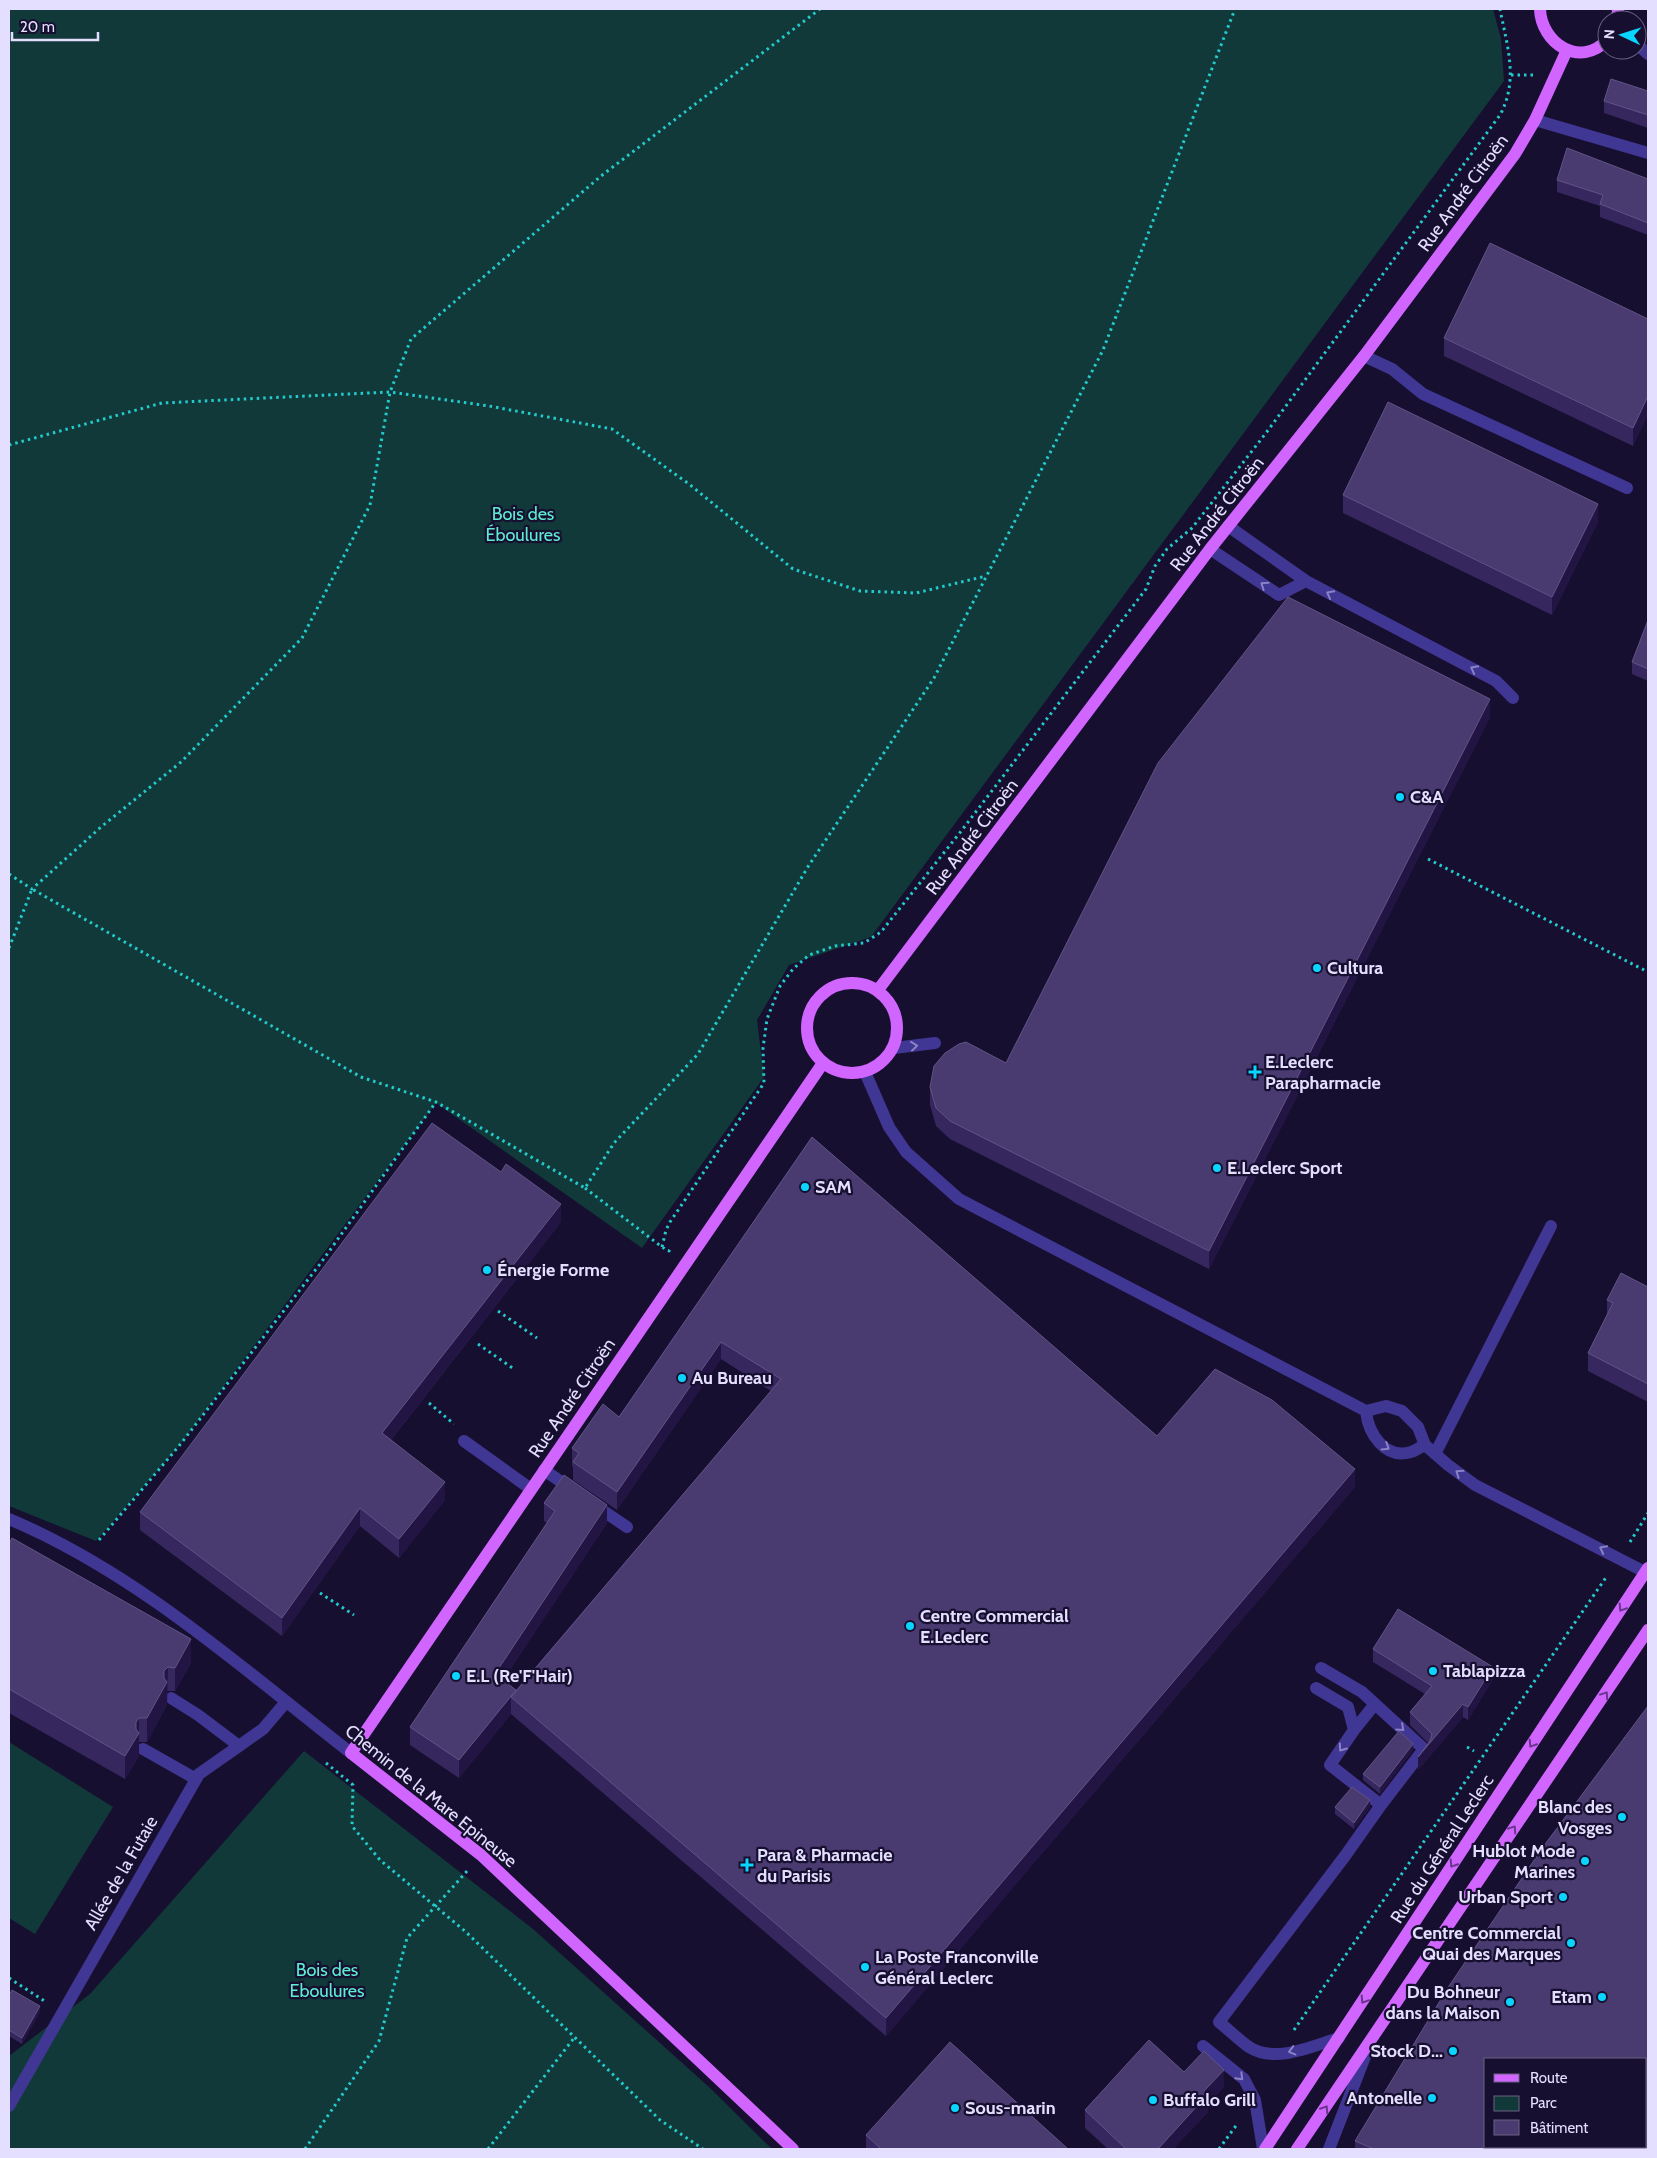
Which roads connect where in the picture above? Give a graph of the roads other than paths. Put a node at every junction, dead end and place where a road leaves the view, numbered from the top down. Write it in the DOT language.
graph roads {
  1 [pos="1540,9"];
  2 [pos="1597,47"];
  3 [pos="1566,50"];
  4 [pos="1535,120"];
  5 [pos="1648,152"];
  6 [pos="1364,356"];
  7 [pos="1627,488"];
  8 [pos="1228,526"];
  9 [pos="1210,550"];
  10 [pos="1306,581"];
  11 [pos="1513,698"];
  12 [pos="878,990"];
  13 [pos="935,1043"];
  14 [pos="894,1048"];
  15 [pos="823,1063"];
  16 [pos="865,1072"];
  17 [pos="1551,1226"];
  18 [pos="1366,1411"];
  19 [pos="464,1441"];
  20 [pos="1425,1445"];
  21 [pos="1435,1454"];
  22 [pos="544,1470"];
  23 [pos="531,1489"];
  24 [pos="9,1519"];
  25 [pos="627,1527"];
  26 [pos="1647,1570"];
  27 [pos="1648,1630"];
  28 [pos="1648,1643"];
  29 [pos="1634,1651"];
  30 [pos="1321,1668"];
  31 [pos="1316,1688"];
  32 [pos="171,1698"];
  33 [pos="286,1702"];
  34 [pos="1375,1704"];
  35 [pos="1354,1730"];
  36 [pos="239,1746"];
  37 [pos="143,1749"];
  38 [pos="351,1753"];
  39 [pos="196,1779"];
  40 [pos="1381,1805"];
  41 [pos="1374,2034"];
  42 [pos="1339,2038"];
  43 [pos="1203,2046"];
  44 [pos="9,2106"];
  45 [pos="793,2149"];
  46 [pos="1264,2149"];
  47 [pos="1297,2149"];
  48 [pos="1329,2149"];
  1 -- 3 [label="main road"];
  2 -- 3 [label="main road"];
  3 -- 4 [label="main road, Rue André Citroën"];
  4 -- 5 [label="street"];
  4 -- 6 [label="main road, Rue André Citroën"];
  6 -- 7 [label="street"];
  6 -- 8 [label="main road, Rue André Citroën"];
  8 -- 9 [label="main road, Rue André Citroën"];
  8 -- 10 [label="street"];
  10 -- 9 [label="street, one-way"];
  9 -- 12 [label="main road, Rue André Citroën"];
  11 -- 10 [label="street, one-way"];
  12 -- 14 [label="main road"];
  12 -- 15 [label="main road"];
  14 -- 13 [label="street, one-way"];
  14 -- 16 [label="main road"];
  15 -- 16 [label="main road"];
  15 -- 22 [label="main road, Rue André Citroën"];
  16 -- 18 [label="street"];
  17 -- 21 [label="street"];
  18 -- 20 [label="street"];
  18 -- 20 [label="street, one-way"];
  19 -- 23 [label="street"];
  20 -- 21 [label="street"];
  26 -- 21 [label="street, one-way"];
  22 -- 23 [label="main road, Rue André Citroën"];
  22 -- 25 [label="street"];
  23 -- 38 [label="main road, Rue André Citroën"];
  24 -- 33 [label="street, Chemin de la Mare Epineuse"];
  26 -- 42 [label="main road, Rue du Général Leclerc, one-way"];
  27 -- 29 [label="main road"];
  28 -- 29 [label="street"];
  41 -- 29 [label="main road, one-way"];
  30 -- 34 [label="street"];
  31 -- 35 [label="street"];
  32 -- 36 [label="street"];
  33 -- 36 [label="street, Allée de la Futaie"];
  33 -- 38 [label="street, Chemin de la Mare Epineuse"];
  34 -- 35 [label="street"];
  34 -- 40 [label="street, one-way"];
  35 -- 40 [label="street, one-way"];
  36 -- 39 [label="street, Allée de la Futaie"];
  37 -- 39 [label="street"];
  38 -- 45 [label="main road, Chemin de la Mare Epineuse"];
  39 -- 44 [label="street, Allée de la Futaie"];
  42 -- 40 [label="street, one-way"];
  47 -- 41 [label="main road, one-way"];
  41 -- 48 [label="street"];
  42 -- 46 [label="main road, Rue du Général Leclerc"];
  43 -- 46 [label="street, one-way"];
}
